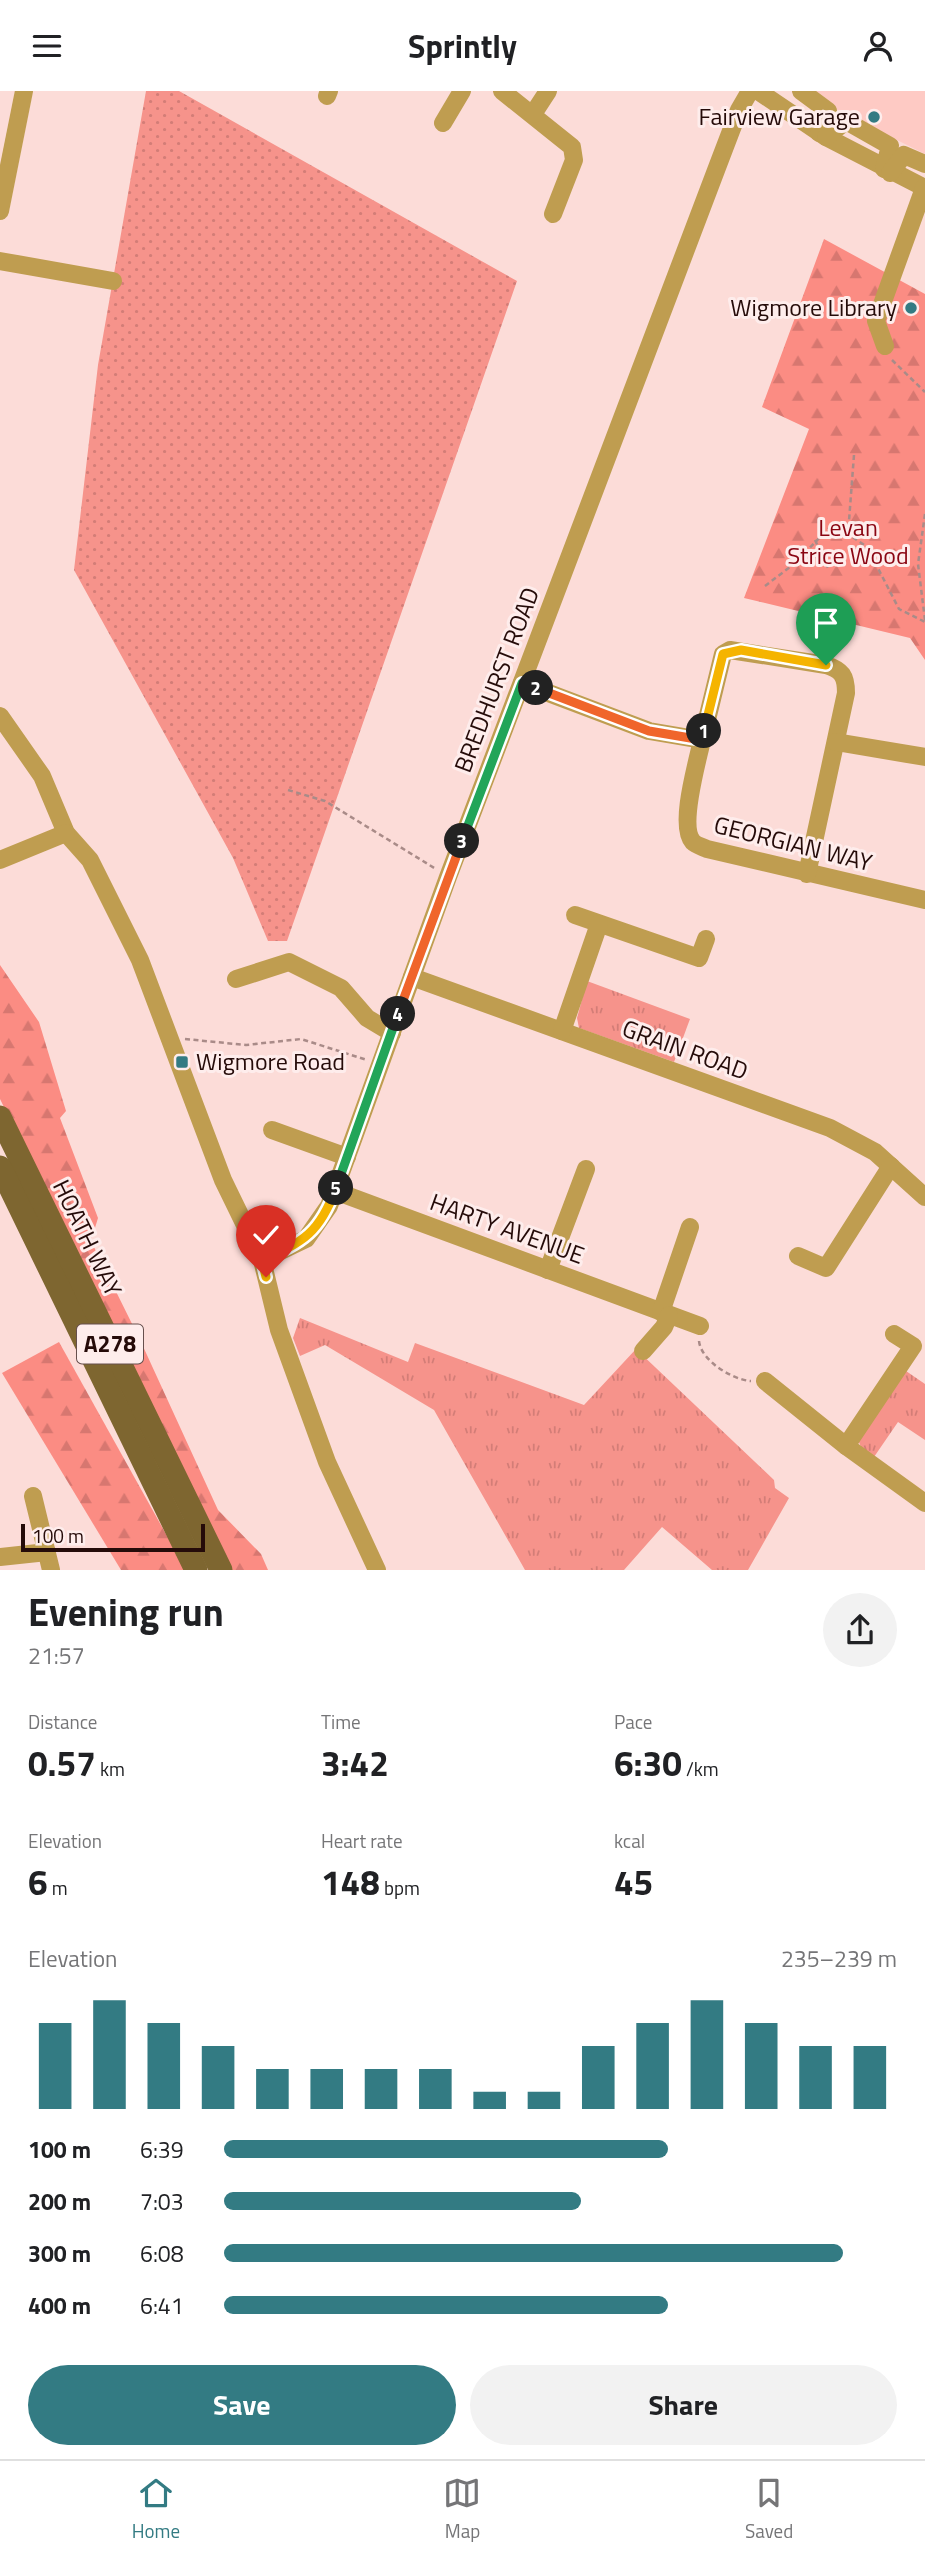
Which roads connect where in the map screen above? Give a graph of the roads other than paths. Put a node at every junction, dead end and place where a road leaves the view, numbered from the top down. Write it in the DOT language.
graph roads {
  1 [pos="24,91"];
  2 [pos="463,91"];
  3 [pos="502,91"];
  4 [pos="548,91"];
  5 [pos="750,91"];
  6 [pos="758,91"];
  7 [pos="801,91"];
  8 [pos="533,114"];
  9 [pos="443,123"];
  10 [pos="823,135"];
  11 [pos="925,164"];
  12 [pos="887,171"];
  13 [pos="925,188"];
  14 [pos="0,211"];
  15 [pos="553,214"];
  16 [pos="0,261"];
  17 [pos="113,281"];
  18 [pos="885,346"];
  19 [pos="522,683"];
  20 [pos="0,716"];
  21 [pos="702,740"];
  22 [pos="836,742"];
  23 [pos="925,757"];
  24 [pos="66,833"];
  25 [pos="2,858"];
  26 [pos="807,874"];
  27 [pos="925,900"];
  28 [pos="575,915"];
  29 [pos="598,924"];
  30 [pos="706,939"];
  31 [pos="412,977"];
  32 [pos="236,979"];
  33 [pos="562,1031"];
  34 [pos="391,1033"];
  35 [pos="0,1117"];
  36 [pos="272,1131"];
  37 [pos="347,1157"];
  38 [pos="891,1166"];
  39 [pos="0,1167"];
  40 [pos="586,1169"];
  41 [pos="335,1191"];
  42 [pos="925,1197"];
  43 [pos="690,1227"];
  44 [pos="798,1256"];
  45 [pos="262,1260"];
  46 [pos="548,1270"];
  47 [pos="665,1314"];
  48 [pos="700,1326"];
  49 [pos="894,1334"];
  50 [pos="643,1351"];
  51 [pos="765,1381"];
  52 [pos="846,1446"];
  53 [pos="33,1496"];
  54 [pos="925,1503"];
  55 [pos="0,1557"];
  56 [pos="49,1561"];
  57 [pos="196,1570"];
  58 [pos="220,1570"];
  59 [pos="377,1570"];
  1 -- 14 [label="street"];
  2 -- 9 [label="street"];
  3 -- 8 [label="street"];
  4 -- 8 [label="street"];
  5 -- 19 [label="street, BREDHURST ROAD"];
  6 -- 10 [label="street"];
  7 -- 10 [label="street"];
  8 -- 15 [label="street"];
  10 -- 12 [label="street"];
  11 -- 12 [label="street"];
  12 -- 13 [label="street"];
  13 -- 18 [label="street"];
  16 -- 17 [label="street"];
  19 -- 21 [label="street"];
  19 -- 31 [label="street, BREDHURST ROAD"];
  20 -- 24 [label="street"];
  21 -- 22 [label="street"];
  21 -- 26 [label="street, GEORGIAN WAY"];
  22 -- 23 [label="street"];
  22 -- 26 [label="street"];
  24 -- 25 [label="street"];
  24 -- 45 [label="street"];
  26 -- 27 [label="street, GEORGIAN WAY"];
  28 -- 29 [label="street"];
  29 -- 30 [label="street"];
  29 -- 33 [label="street"];
  31 -- 33 [label="street, GRAIN ROAD"];
  31 -- 34 [label="street, BREDHURST ROAD"];
  32 -- 34 [label="street"];
  33 -- 38 [label="street, GRAIN ROAD"];
  34 -- 37 [label="street, BREDHURST ROAD"];
  35 -- 58 [label="main road, HOATH WAY / A278"];
  36 -- 37 [label="street"];
  37 -- 41 [label="street, BREDHURST ROAD"];
  38 -- 42 [label="street, GRAIN ROAD"];
  38 -- 44 [label="street"];
  39 -- 57 [label="main road, HOATH WAY / A278"];
  40 -- 46 [label="street"];
  41 -- 45 [label="street, BREDHURST ROAD"];
  41 -- 46 [label="street, HARTY AVENUE"];
  43 -- 47 [label="street"];
  45 -- 59 [label="street"];
  46 -- 47 [label="street, HARTY AVENUE"];
  47 -- 48 [label="street, HARTY AVENUE"];
  47 -- 50 [label="street"];
  49 -- 52 [label="street"];
  51 -- 52 [label="street"];
  52 -- 54 [label="street"];
  53 -- 56 [label="street"];
  55 -- 56 [label="street"];
}
